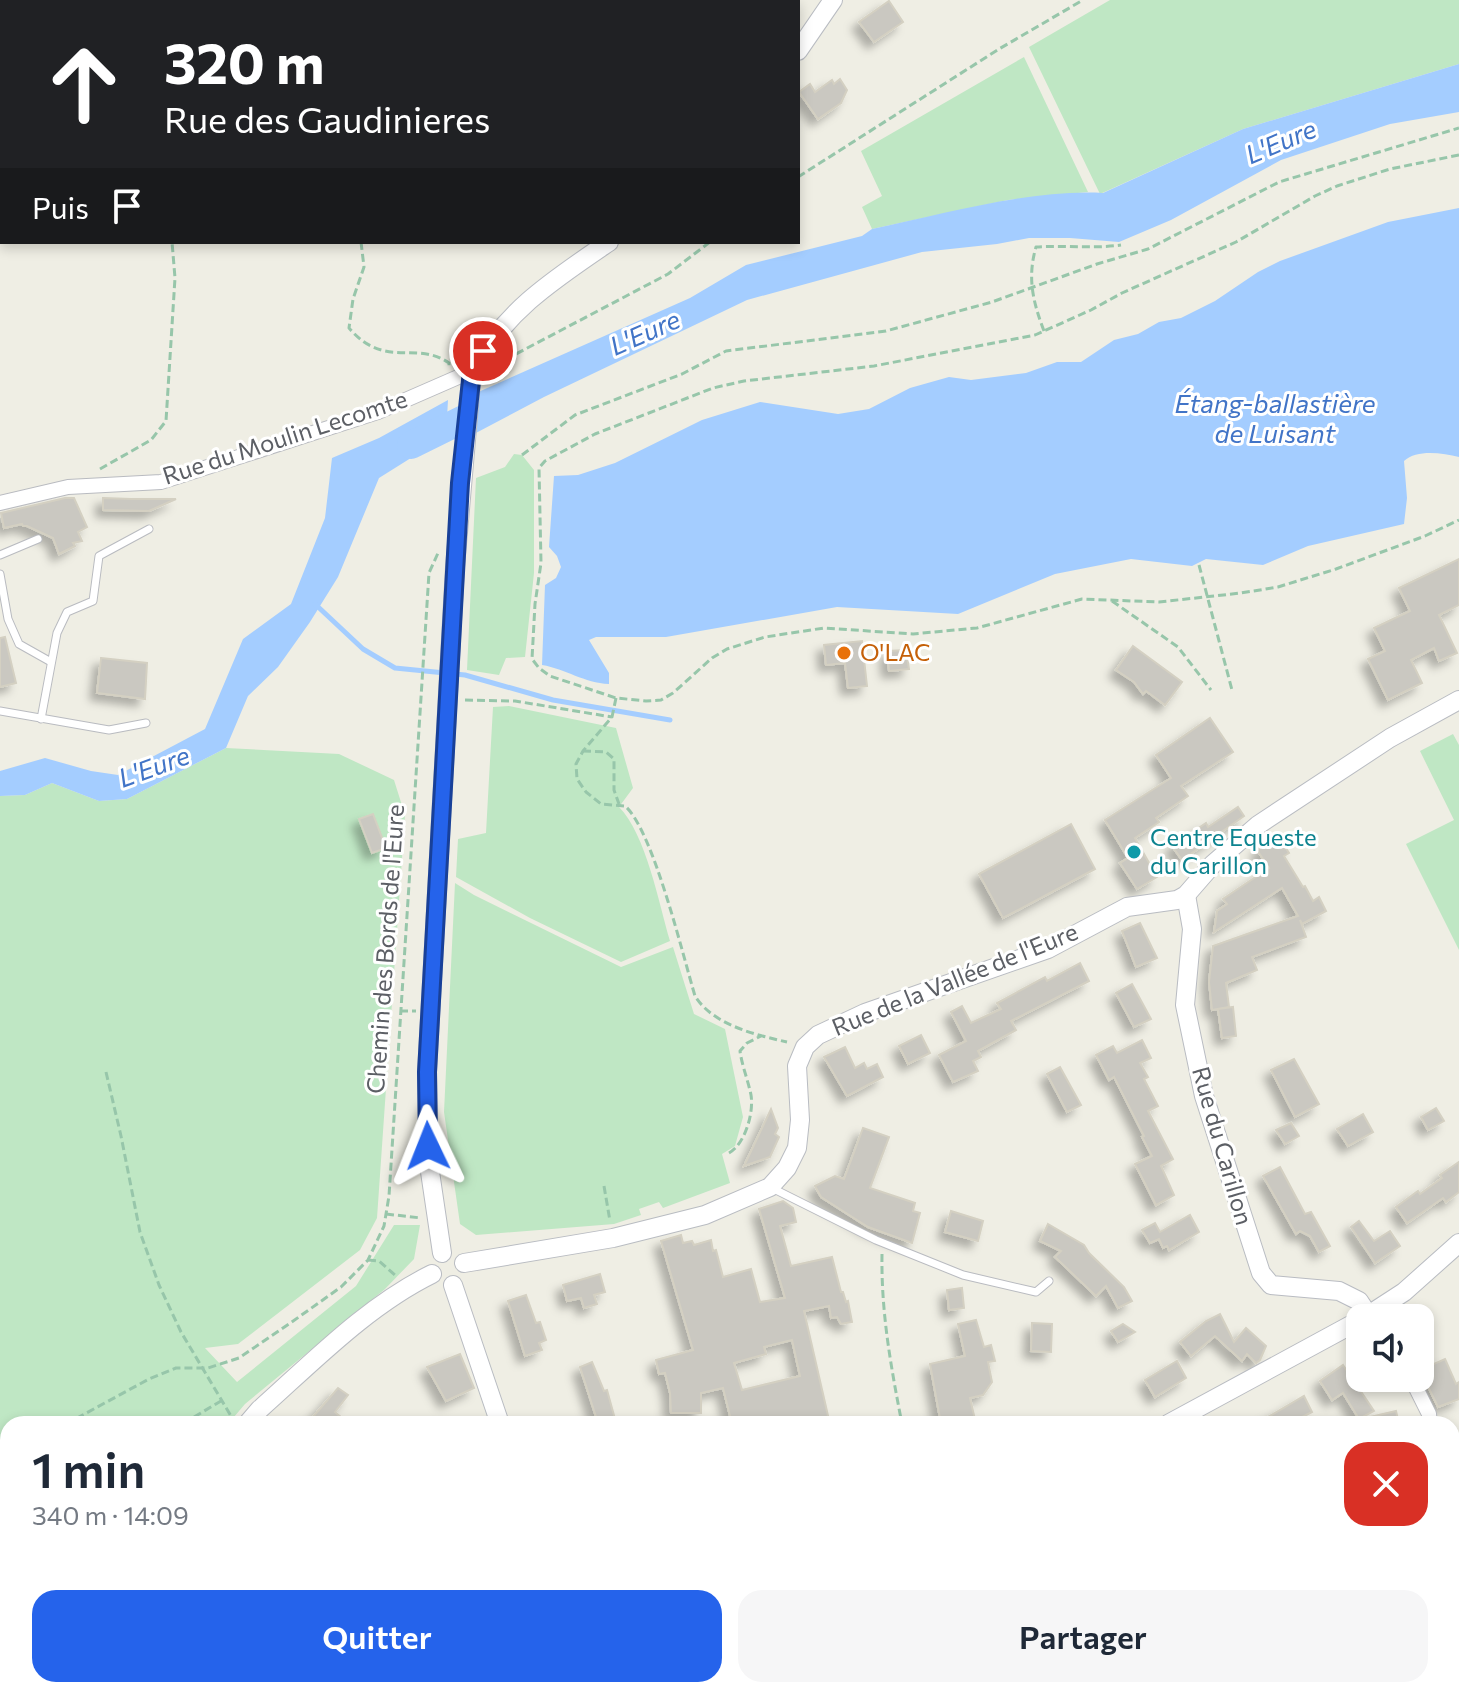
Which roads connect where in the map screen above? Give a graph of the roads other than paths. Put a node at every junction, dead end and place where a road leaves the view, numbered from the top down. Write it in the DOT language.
graph roads {
  1 [pos="833,0"];
  2 [pos="800,48"];
  3 [pos="606,244"];
  4 [pos="472,371"];
  5 [pos="0,503"];
  6 [pos="149,529"];
  7 [pos="38,539"];
  8 [pos="0,555"];
  9 [pos="0,574"];
  10 [pos="51,662"];
  11 [pos="1459,700"];
  12 [pos="0,711"];
  13 [pos="41,719"];
  14 [pos="146,723"];
  15 [pos="1186,895"];
  16 [pos="770,1187"];
  17 [pos="1458,1245"];
  18 [pos="442,1253"];
  19 [pos="464,1263"];
  20 [pos="432,1274"];
  21 [pos="1049,1281"];
  22 [pos="453,1285"];
  23 [pos="1360,1304"];
  24 [pos="1386,1304"];
  25 [pos="1346,1329"];
  26 [pos="1418,1392"];
  27 [pos="254,1416"];
  28 [pos="497,1416"];
  29 [pos="1183,1416"];
  30 [pos="1429,1416"];
  1 -- 2 [label="street"];
  3 -- 4 [label="street"];
  4 -- 5 [label="street, Rue du Moulin Lecomte"];
  4 -- 18 [label="street"];
  6 -- 10 [label="lane"];
  7 -- 8 [label="lane"];
  9 -- 10 [label="lane"];
  10 -- 13 [label="lane"];
  11 -- 15 [label="street"];
  12 -- 13 [label="lane"];
  13 -- 14 [label="lane"];
  15 -- 16 [label="street, Rue de la Vallée de l'Eure"];
  15 -- 23 [label="street, Rue du Carillon"];
  16 -- 19 [label="street"];
  16 -- 21 [label="lane"];
  17 -- 24 [label="street"];
  18 -- 19 [label="street"];
  18 -- 20 [label="street"];
  19 -- 22 [label="street"];
  20 -- 22 [label="street"];
  20 -- 27 [label="street"];
  22 -- 28 [label="street"];
  25 -- 29 [label="street"];
  26 -- 30 [label="street"];
}
